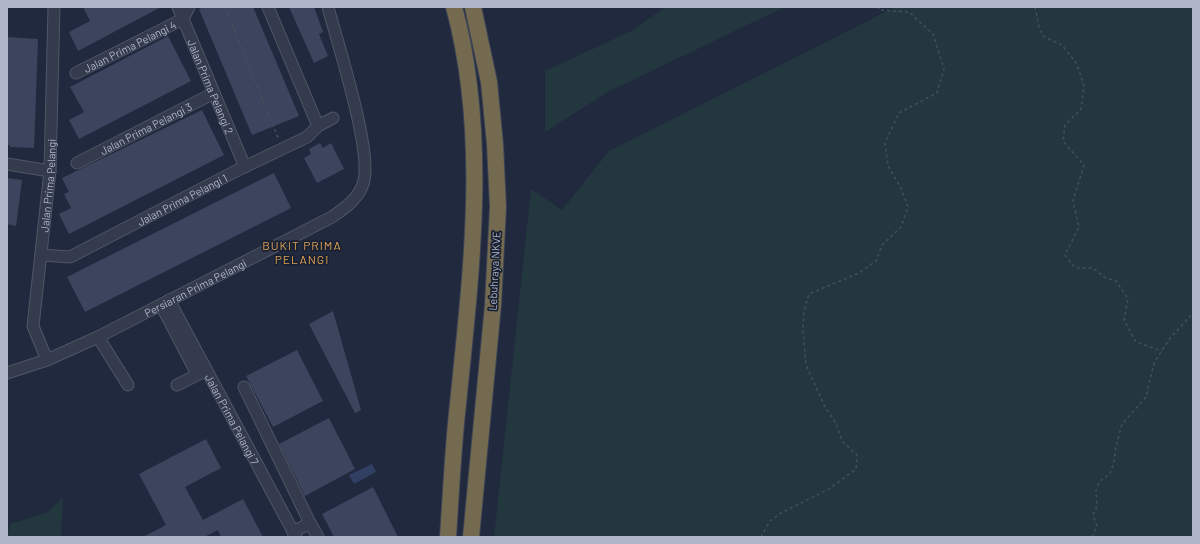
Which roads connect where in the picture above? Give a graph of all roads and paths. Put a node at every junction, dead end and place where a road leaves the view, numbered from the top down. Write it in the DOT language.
graph roads {
  1 [pos="54,7"];
  2 [pos="178,7"];
  3 [pos="189,7"];
  4 [pos="225,7"];
  5 [pos="268,7"];
  6 [pos="328,7"];
  7 [pos="454,7"];
  8 [pos="473,7"];
  9 [pos="878,7"];
  10 [pos="1036,7"];
  11 [pos="183,19"];
  12 [pos="76,73"];
  13 [pos="214,93"];
  14 [pos="332,118"];
  15 [pos="318,126"];
  16 [pos="283,149"];
  17 [pos="77,163"];
  18 [pos="7,164"];
  19 [pos="245,167"];
  20 [pos="50,171"];
  21 [pos="41,255"];
  22 [pos="165,302"];
  23 [pos="1193,313"];
  24 [pos="98,337"];
  25 [pos="1162,351"];
  26 [pos="47,360"];
  27 [pos="202,372"];
  28 [pos="7,373"];
  29 [pos="128,385"];
  30 [pos="177,385"];
  31 [pos="244,387"];
  32 [pos="310,523"];
  33 [pos="294,534"];
  34 [pos="318,537"];
  35 [pos="448,537"];
  36 [pos="471,537"];
  37 [pos="761,537"];
  38 [pos="1092,537"];
  1 -- 20 [label="street, Jalan Prima Pelangi"];
  2 -- 11 [label="street, Jalan Prima Pelangi 2"];
  3 -- 11 [label="street"];
  4 -- 16 [label="path"];
  5 -- 15 [label="street"];
  6 -- 22 [label="street, Persiaran Prima Pelangi"];
  7 -- 35 [label="highway, Lebuhraya NKVE"];
  8 -- 36 [label="highway, Lebuhraya NKVE"];
  9 -- 37 [label="path"];
  10 -- 25 [label="path"];
  11 -- 12 [label="street, Jalan Prima Pelangi 4"];
  11 -- 13 [label="street, Jalan Prima Pelangi 2"];
  13 -- 17 [label="street, Jalan Prima Pelangi 3"];
  13 -- 19 [label="street, Jalan Prima Pelangi 2"];
  14 -- 15 [label="street, Jalan Prima Pelangi 1"];
  15 -- 16 [label="street, Jalan Prima Pelangi 1"];
  16 -- 19 [label="street, Jalan Prima Pelangi 1"];
  18 -- 20 [label="street"];
  19 -- 21 [label="street, Jalan Prima Pelangi 1"];
  20 -- 21 [label="street, Jalan Prima Pelangi"];
  21 -- 26 [label="street, Jalan Prima Pelangi"];
  22 -- 24 [label="street, Persiaran Prima Pelangi"];
  22 -- 27 [label="street, Jalan Prima Pelangi 7"];
  23 -- 25 [label="path"];
  24 -- 26 [label="street, Persiaran Prima Pelangi"];
  24 -- 29 [label="street"];
  25 -- 38 [label="path"];
  26 -- 28 [label="street, Persiaran Prima Pelangi"];
  27 -- 30 [label="street"];
  27 -- 33 [label="street, Jalan Prima Pelangi 7"];
  31 -- 32 [label="street"];
  32 -- 33 [label="street"];
  32 -- 34 [label="street"];
}
